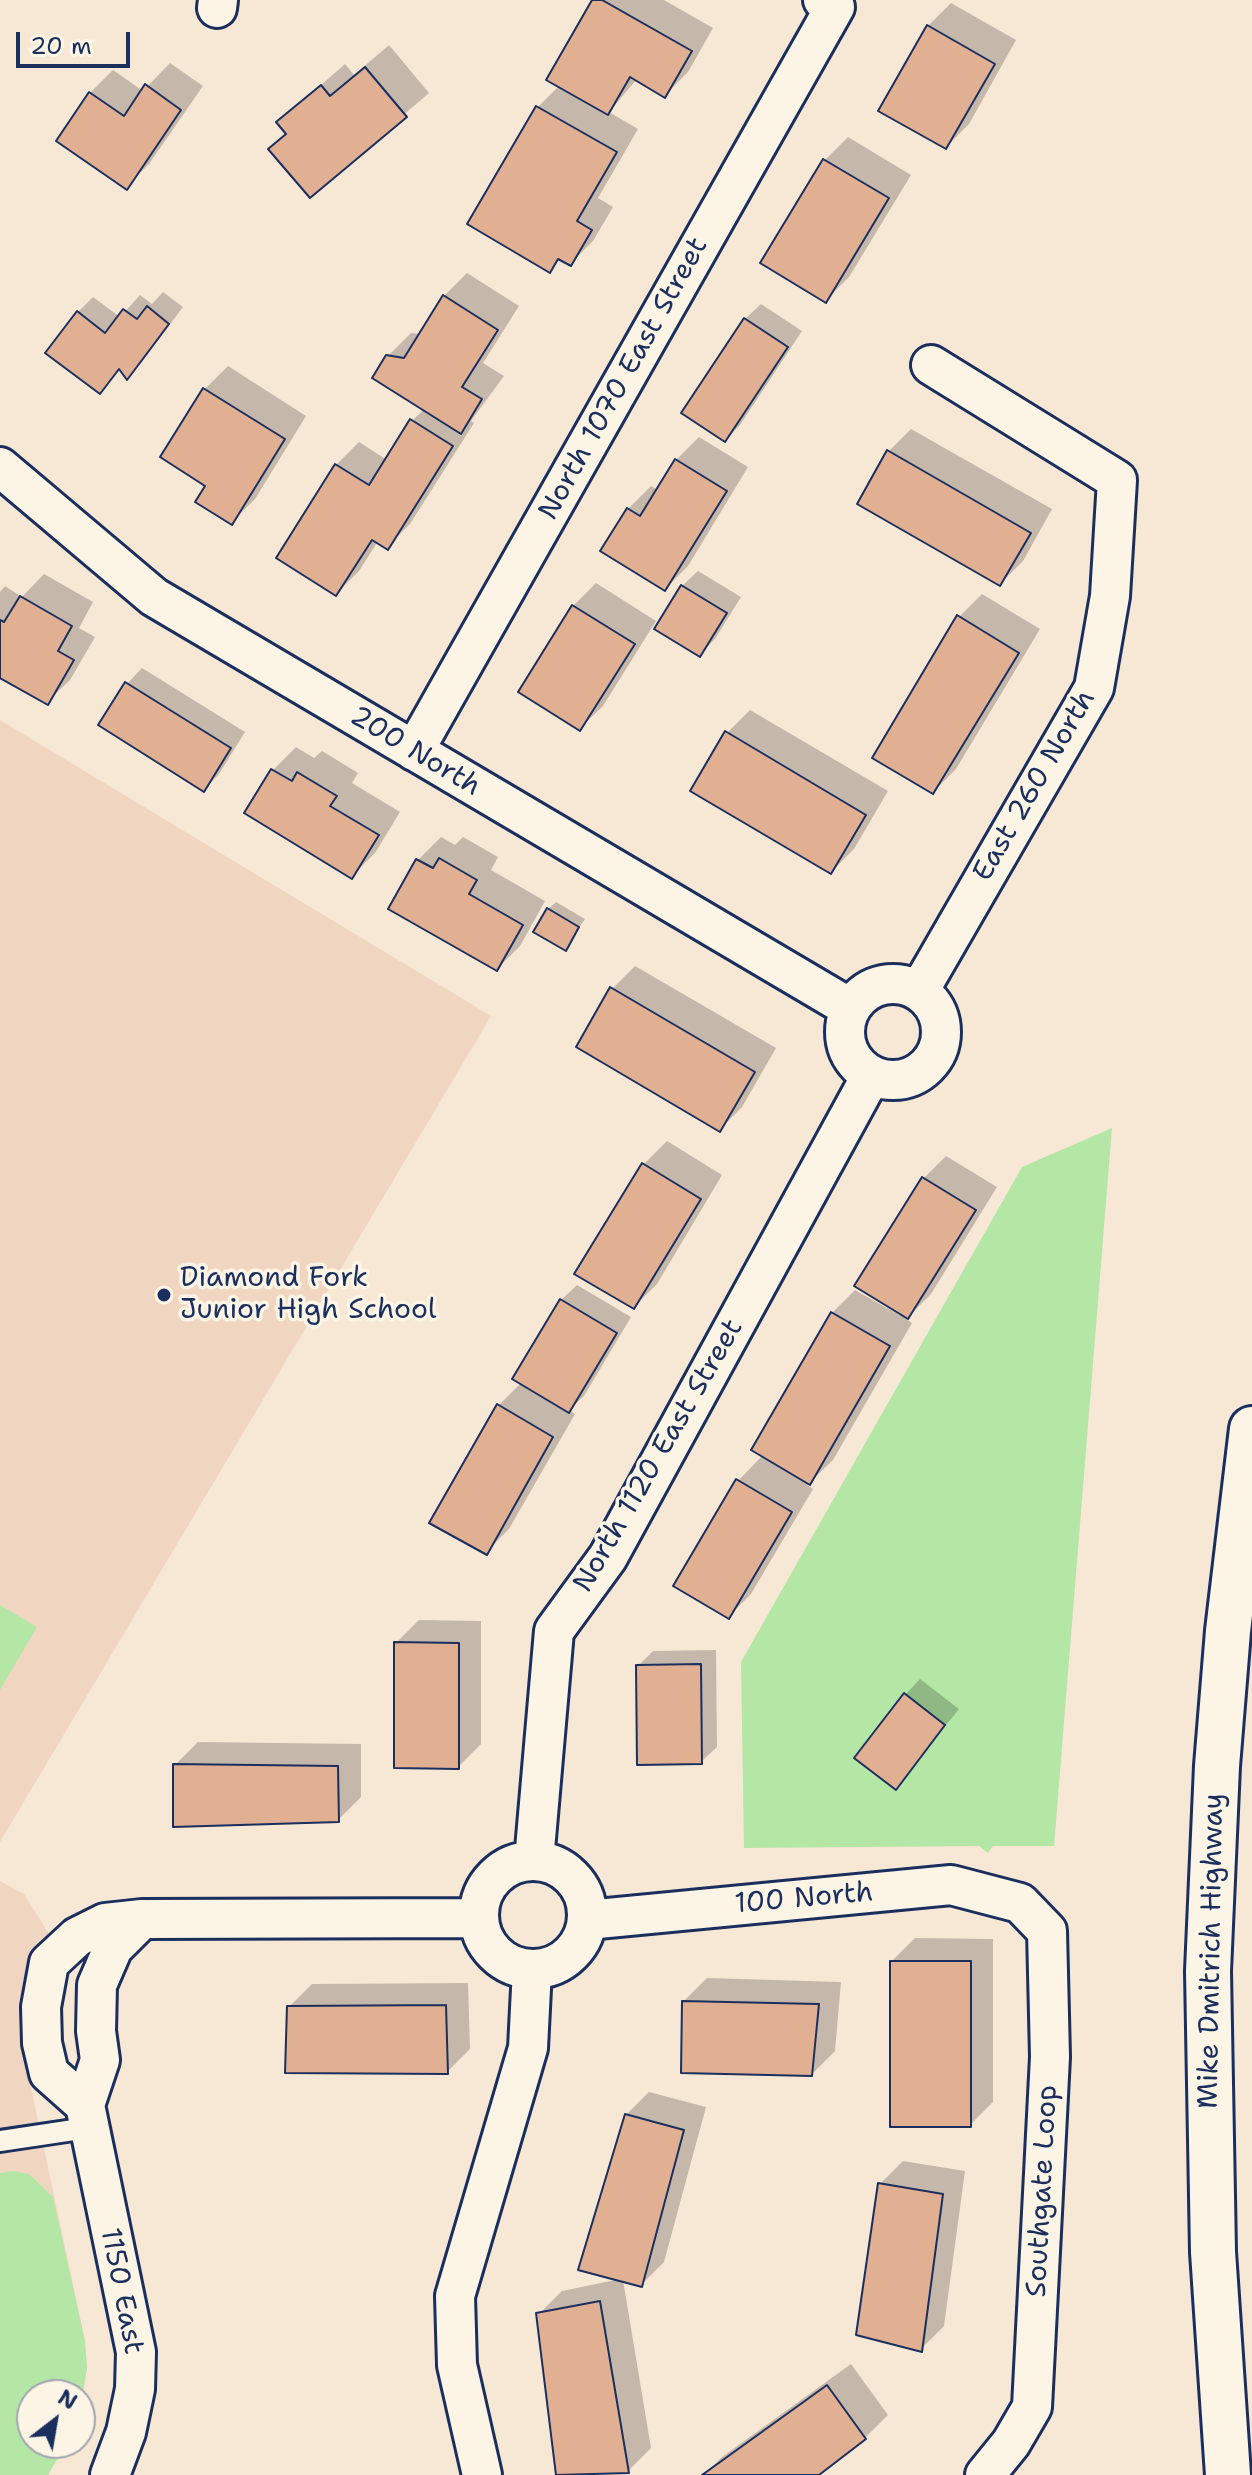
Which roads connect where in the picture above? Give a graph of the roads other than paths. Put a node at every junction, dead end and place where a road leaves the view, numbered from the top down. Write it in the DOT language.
graph roads {
  1 [pos="829,4"];
  2 [pos="931,365"];
  3 [pos="0,467"];
  4 [pos="414,751"];
  5 [pos="919,991"];
  6 [pos="850,1008"];
  7 [pos="871,1076"];
  8 [pos="1252,1429"];
  9 [pos="534,1861"];
  10 [pos="1020,1903"];
  11 [pos="479,1918"];
  12 [pos="142,1919"];
  13 [pos="587,1920"];
  14 [pos="532,1969"];
  15 [pos="86,2116"];
  16 [pos="0,2141"];
  17 [pos="110,2475"];
  18 [pos="482,2475"];
  19 [pos="985,2475"];
  20 [pos="1228,2475"];
  1 -- 4 [label="street, North 1070 East Street"];
  2 -- 5 [label="street, East 260 North"];
  3 -- 4 [label="street, 200 North"];
  4 -- 6 [label="street, 200 North"];
  5 -- 6 [label="street"];
  5 -- 7 [label="street"];
  6 -- 7 [label="street"];
  7 -- 9 [label="street, North 1120 East Street"];
  8 -- 20 [label="highway, Mike Dmitrich Highway"];
  9 -- 11 [label="street"];
  9 -- 13 [label="street"];
  10 -- 13 [label="street, 100 North"];
  10 -- 19 [label="street, Southgate Loop"];
  11 -- 12 [label="street"];
  11 -- 14 [label="street"];
  12 -- 15 [label="street"];
  12 -- 15 [label="street"];
  13 -- 14 [label="street"];
  14 -- 18 [label="street"];
  15 -- 16 [label="lane"];
  15 -- 17 [label="street, 1150 East"];
}
